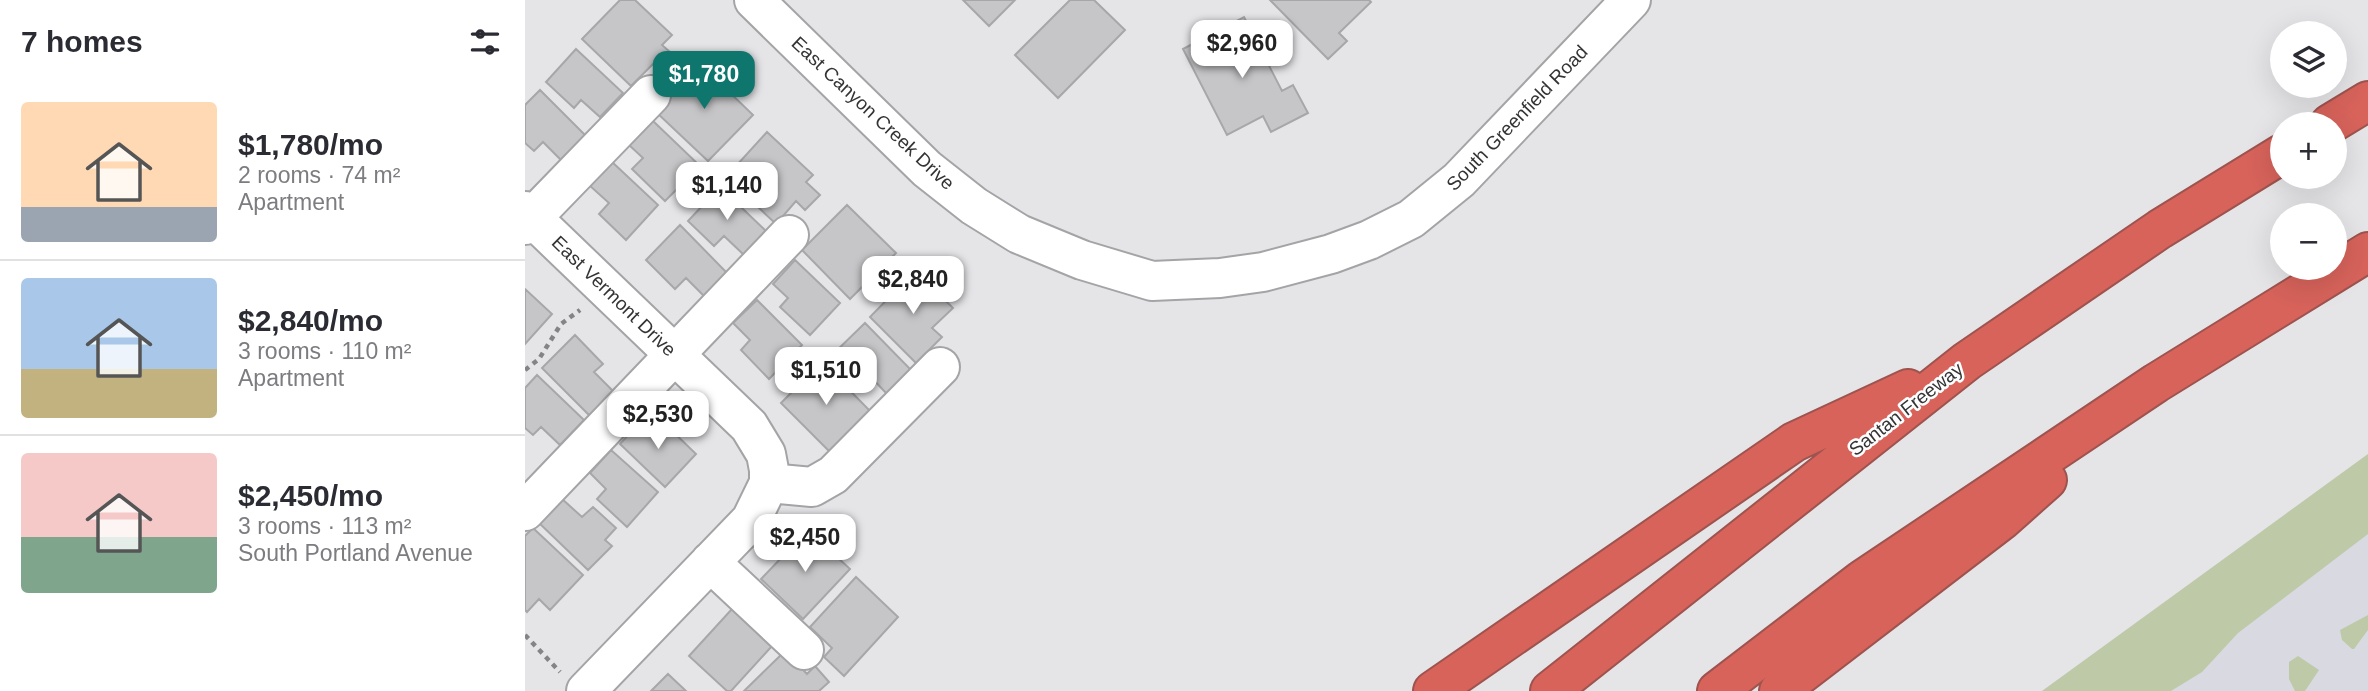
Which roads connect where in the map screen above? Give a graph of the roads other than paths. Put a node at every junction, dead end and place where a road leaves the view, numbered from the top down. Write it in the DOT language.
graph roads {
  1 [pos="754,0"];
  2 [pos="1630,0"];
  3 [pos="651,95"];
  4 [pos="2368,101"];
  5 [pos="2347,114"];
  6 [pos="2270,161"];
  7 [pos="527,218"];
  8 [pos="789,235"];
  9 [pos="2368,251"];
  10 [pos="1152,281"];
  11 [pos="675,355"];
  12 [pos="1967,361"];
  13 [pos="940,367"];
  14 [pos="2156,383"];
  15 [pos="768,483"];
  16 [pos="525,511"];
  17 [pos="710,562"];
  18 [pos="804,650"];
  19 [pos="578,686"];
  20 [pos="1433,691"];
  21 [pos="1550,691"];
  22 [pos="1717,691"];
  23 [pos="1779,691"];
  1 -- 10 [label="street, East Canyon Creek Drive"];
  2 -- 10 [label="street, South Greenfield Road"];
  3 -- 7 [label="street"];
  4 -- 5 [label="highway"];
  6 -- 12 [label="highway, Santan Freeway"];
  7 -- 11 [label="street, East Vermont Drive"];
  8 -- 11 [label="street"];
  9 -- 14 [label="highway"];
  11 -- 15 [label="street, East Vermont Drive"];
  11 -- 16 [label="street"];
  12 -- 20 [label="highway"];
  12 -- 21 [label="highway, Santan Freeway"];
  13 -- 15 [label="street"];
  14 -- 22 [label="highway"];
  14 -- 23 [label="highway"];
  15 -- 17 [label="street"];
  17 -- 18 [label="street"];
  17 -- 19 [label="street"];
}
